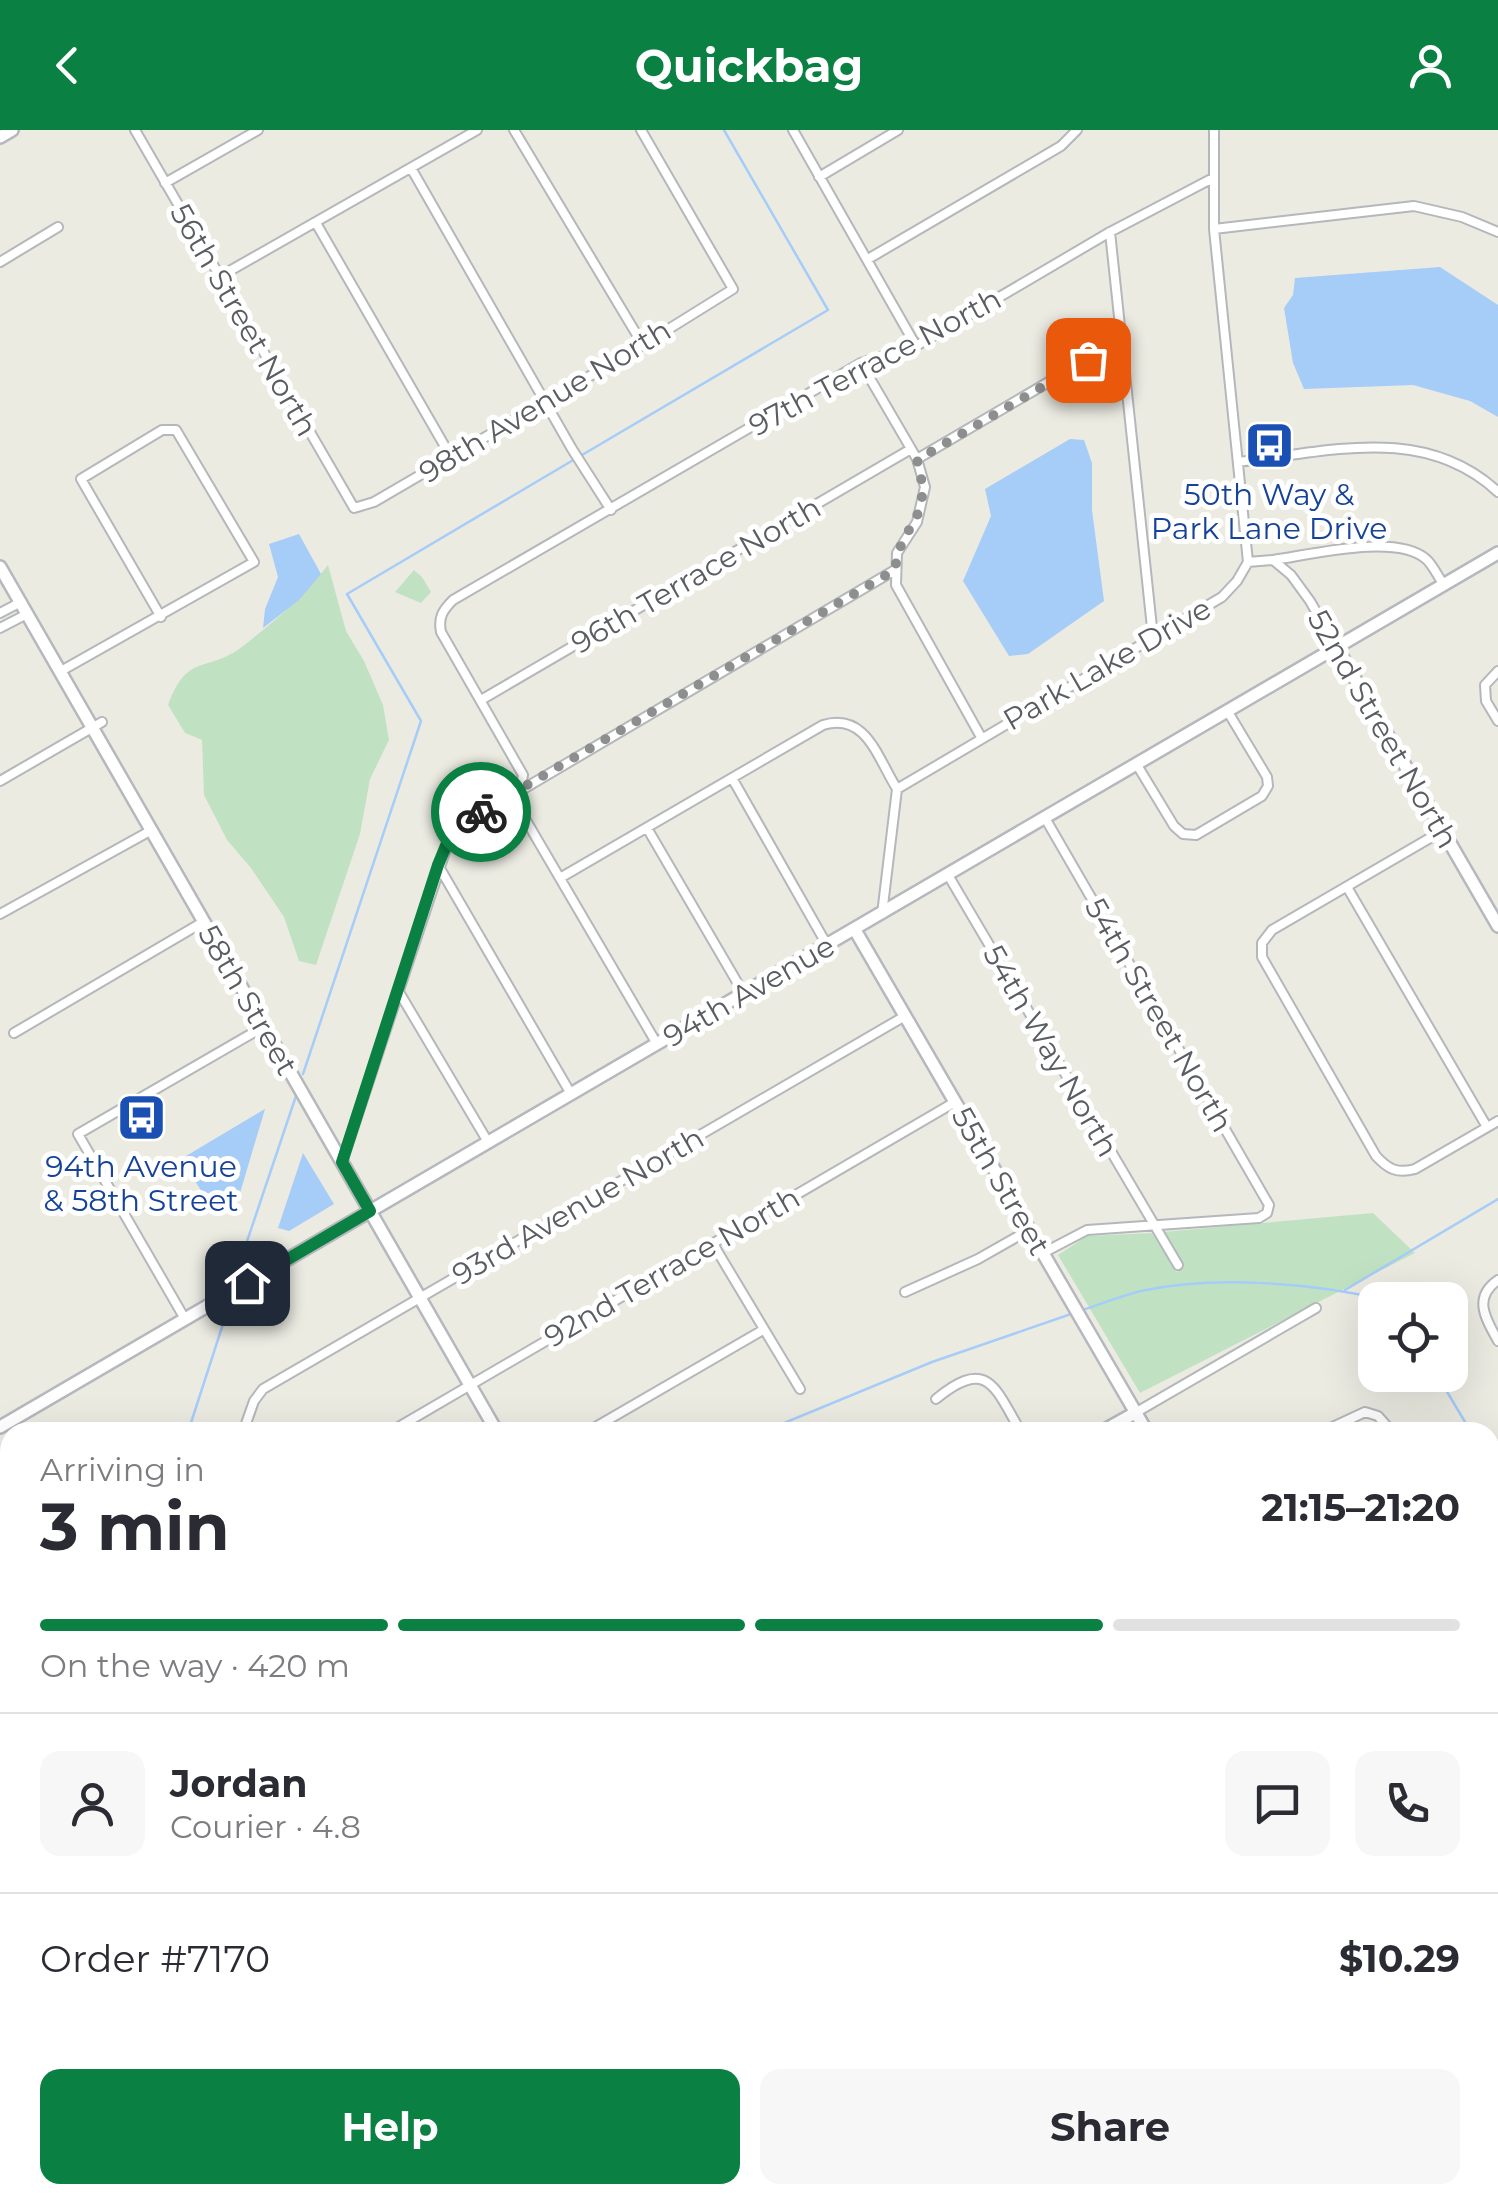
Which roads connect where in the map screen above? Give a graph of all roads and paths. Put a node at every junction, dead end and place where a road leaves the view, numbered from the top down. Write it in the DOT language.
graph roads {
  1 [pos="12,130"];
  2 [pos="135,130"];
  3 [pos="258,130"];
  4 [pos="478,130"];
  5 [pos="514,130"];
  6 [pos="641,130"];
  7 [pos="793,130"];
  8 [pos="898,130"];
  9 [pos="1077,130"];
  10 [pos="1214,130"];
  11 [pos="0,137"];
  12 [pos="411,168"];
  13 [pos="819,177"];
  14 [pos="1213,178"];
  15 [pos="165,183"];
  16 [pos="316,223"];
  17 [pos="58,227"];
  18 [pos="1214,229"];
  19 [pos="1110,232"];
  20 [pos="1498,232"];
  21 [pos="868,259"];
  22 [pos="0,262"];
  23 [pos="219,277"];
  24 [pos="1122,340"];
  25 [pos="642,345"];
  26 [pos="916,346"];
  27 [pos="862,363"];
  28 [pos="545,401"];
  29 [pos="911,449"];
  30 [pos="452,457"];
  31 [pos="917,460"];
  32 [pos="1238,462"];
  33 [pos="1498,492"];
  34 [pos="354,508"];
  35 [pos="611,510"];
  36 [pos="1498,553"];
  37 [pos="1272,560"];
  38 [pos="1248,562"];
  39 [pos="0,566"];
  40 [pos="895,570"];
  41 [pos="1444,584"];
  42 [pos="24,608"];
  43 [pos="0,613"];
  44 [pos="160,617"];
  45 [pos="0,628"];
  46 [pos="1154,637"];
  47 [pos="1337,648"];
  48 [pos="1498,670"];
  49 [pos="61,671"];
  50 [pos="482,700"];
  51 [pos="1228,712"];
  52 [pos="1498,721"];
  53 [pos="97,725"];
  54 [pos="981,737"];
  55 [pos="1137,765"];
  56 [pos="732,778"];
  57 [pos="0,780"];
  58 [pos="523,788"];
  59 [pos="897,790"];
  60 [pos="1045,818"];
  61 [pos="646,828"];
  62 [pos="1442,830"];
  63 [pos="150,831"];
  64 [pos="438,865"];
  65 [pos="948,875"];
  66 [pos="560,878"];
  67 [pos="1346,887"];
  68 [pos="0,914"];
  69 [pos="882,914"];
  70 [pos="204,922"];
  71 [pos="1498,926"];
  72 [pos="855,930"];
  73 [pos="827,945"];
  74 [pos="398,992"];
  75 [pos="744,994"];
  76 [pos="905,1016"];
  77 [pos="263,1027"];
  78 [pos="14,1032"];
  79 [pos="658,1044"];
  80 [pos="572,1094"];
  81 [pos="955,1102"];
  82 [pos="1498,1121"];
  83 [pos="1487,1128"];
  84 [pos="488,1142"];
  85 [pos="342,1162"];
  86 [pos="370,1211"];
  87 [pos="1154,1227"];
  88 [pos="1029,1230"];
  89 [pos="713,1244"];
  90 [pos="1042,1253"];
  91 [pos="1178,1265"];
  92 [pos="1498,1280"];
  93 [pos="904,1292"];
  94 [pos="419,1299"];
  95 [pos="1316,1308"];
  96 [pos="185,1319"];
  97 [pos="764,1330"];
  98 [pos="1498,1341"];
  99 [pos="470,1386"];
  100 [pos="800,1389"];
  101 [pos="936,1399"];
  102 [pos="1135,1413"];
  103 [pos="9,1422"];
  104 [pos="247,1422"];
  105 [pos="407,1422"];
  106 [pos="491,1422"];
  107 [pos="604,1422"];
  108 [pos="1015,1422"];
  109 [pos="1119,1422"];
  110 [pos="1141,1422"];
  111 [pos="1344,1422"];
  112 [pos="1383,1422"];
  1 -- 11 [label="street"];
  2 -- 15 [label="street, 56th Street North"];
  3 -- 15 [label="street"];
  4 -- 12 [label="street"];
  5 -- 25 [label="street"];
  6 -- 25 [label="street, 98th Avenue North"];
  7 -- 13 [label="street"];
  8 -- 13 [label="street"];
  9 -- 21 [label="street"];
  10 -- 14 [label="street"];
  12 -- 16 [label="street"];
  12 -- 28 [label="street"];
  13 -- 21 [label="street"];
  14 -- 18 [label="street"];
  14 -- 19 [label="street, 97th Terrace North"];
  15 -- 23 [label="street, 56th Street North"];
  16 -- 23 [label="street"];
  16 -- 30 [label="street"];
  17 -- 22 [label="street"];
  18 -- 20 [label="street"];
  18 -- 32 [label="street"];
  19 -- 24 [label="street"];
  19 -- 26 [label="street, 97th Terrace North"];
  21 -- 26 [label="street"];
  23 -- 34 [label="street, 56th Street North"];
  24 -- 31 [label="street"];
  24 -- 46 [label="street"];
  25 -- 28 [label="street, 98th Avenue North"];
  26 -- 27 [label="street, 97th Terrace North"];
  27 -- 29 [label="street"];
  27 -- 35 [label="street, 97th Terrace North"];
  28 -- 30 [label="street, 98th Avenue North"];
  28 -- 35 [label="street"];
  29 -- 31 [label="street"];
  29 -- 50 [label="street, 96th Terrace North"];
  30 -- 34 [label="street, 98th Avenue North"];
  31 -- 40 [label="street"];
  32 -- 33 [label="street"];
  32 -- 38 [label="street"];
  35 -- 50 [label="street, 97th Terrace North"];
  36 -- 41 [label="street, 94th Avenue"];
  37 -- 38 [label="street"];
  37 -- 41 [label="street"];
  37 -- 47 [label="street, 52nd Street North"];
  38 -- 46 [label="street, Park Lake Drive"];
  39 -- 42 [label="street, 58th Street"];
  40 -- 54 [label="street"];
  40 -- 58 [label="street"];
  41 -- 47 [label="street, 94th Avenue"];
  42 -- 43 [label="street"];
  42 -- 45 [label="street"];
  42 -- 49 [label="street, 58th Street"];
  44 -- 44 [label="street"];
  44 -- 49 [label="street"];
  46 -- 54 [label="street, Park Lake Drive"];
  47 -- 51 [label="street, 94th Avenue"];
  47 -- 62 [label="street, 52nd Street North"];
  48 -- 52 [label="street"];
  49 -- 53 [label="street, 58th Street"];
  50 -- 58 [label="street"];
  51 -- 55 [label="street, 94th Avenue"];
  51 -- 55 [label="street"];
  53 -- 57 [label="street"];
  53 -- 63 [label="street, 58th Street"];
  54 -- 59 [label="street, Park Lake Drive"];
  55 -- 60 [label="street, 94th Avenue"];
  56 -- 59 [label="street"];
  56 -- 61 [label="street"];
  56 -- 73 [label="street"];
  58 -- 64 [label="street"];
  58 -- 66 [label="street"];
  59 -- 69 [label="street"];
  60 -- 65 [label="street, 94th Avenue"];
  60 -- 87 [label="street, 54th Street North"];
  61 -- 66 [label="street"];
  61 -- 75 [label="street"];
  62 -- 67 [label="street"];
  62 -- 71 [label="street, 52nd Street North"];
  63 -- 68 [label="street"];
  63 -- 70 [label="street, 58th Street"];
  64 -- 74 [label="street"];
  64 -- 80 [label="street"];
  65 -- 69 [label="street, 94th Avenue"];
  65 -- 87 [label="street, 54th Way North"];
  66 -- 79 [label="street"];
  67 -- 83 [label="street"];
  67 -- 83 [label="street"];
  69 -- 72 [label="street, 94th Avenue"];
  70 -- 77 [label="street, 58th Street"];
  70 -- 78 [label="street"];
  72 -- 73 [label="street, 94th Avenue"];
  72 -- 76 [label="street, 55th Street"];
  73 -- 75 [label="street, 94th Avenue"];
  74 -- 84 [label="street"];
  74 -- 85 [label="street"];
  75 -- 79 [label="street, 94th Avenue"];
  76 -- 81 [label="street, 55th Street"];
  76 -- 94 [label="street, 93rd Avenue North"];
  77 -- 85 [label="street, 58th Street"];
  77 -- 96 [label="street"];
  79 -- 80 [label="street, 94th Avenue"];
  80 -- 84 [label="street, 94th Avenue"];
  81 -- 88 [label="street, 55th Street"];
  81 -- 89 [label="street, 92nd Terrace North"];
  82 -- 83 [label="street"];
  84 -- 86 [label="street, 94th Avenue"];
  85 -- 86 [label="street, 58th Street"];
  86 -- 94 [label="street, 58th Street"];
  86 -- 96 [label="street, 94th Avenue"];
  87 -- 90 [label="street"];
  87 -- 91 [label="street, 54th Way North"];
  88 -- 90 [label="street, 55th Street"];
  88 -- 93 [label="street"];
  89 -- 97 [label="street"];
  89 -- 99 [label="street, 92nd Terrace North"];
  90 -- 102 [label="street, 55th Street"];
  92 -- 98 [label="street"];
  94 -- 99 [label="street, 58th Street"];
  94 -- 104 [label="street, 93rd Avenue North"];
  95 -- 102 [label="street"];
  96 -- 103 [label="street, 94th Avenue"];
  97 -- 100 [label="street"];
  97 -- 107 [label="street"];
  99 -- 105 [label="street, 92nd Terrace North"];
  99 -- 106 [label="street, 58th Street"];
  101 -- 108 [label="street"];
  102 -- 109 [label="street"];
  102 -- 110 [label="street, 55th Street"];
  111 -- 112 [label="street"];
}
